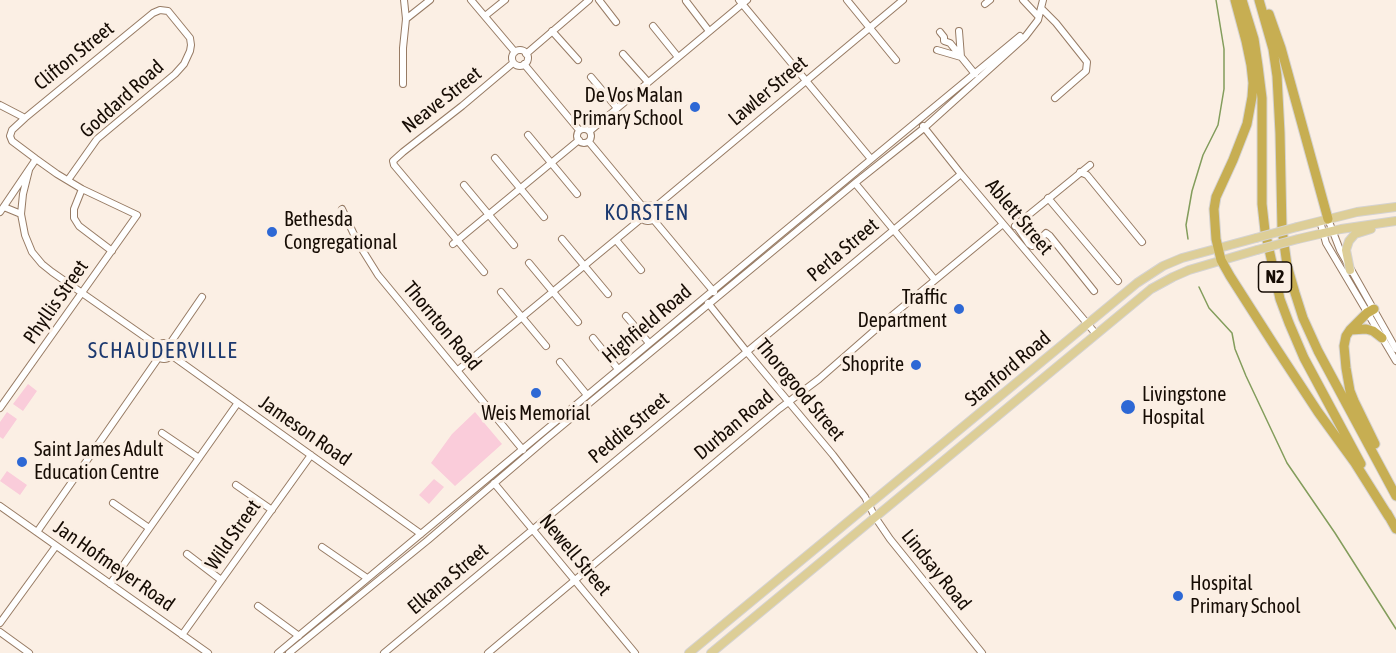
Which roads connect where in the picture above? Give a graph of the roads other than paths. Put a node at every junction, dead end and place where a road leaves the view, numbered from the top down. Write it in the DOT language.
graph roads {
  1 [pos="404,0"];
  2 [pos="430,0"];
  3 [pos="471,0"];
  4 [pos="504,0"];
  5 [pos="589,0"];
  6 [pos="599,0"];
  7 [pos="847,0"];
  8 [pos="1023,0"];
  9 [pos="1043,0"];
  10 [pos="1235,0"];
  11 [pos="1242,0"];
  12 [pos="1259,0"];
  13 [pos="1264,0"];
  14 [pos="686,1"];
  15 [pos="743,1"];
  16 [pos="900,1"];
  17 [pos="1041,8"];
  18 [pos="168,11"];
  19 [pos="485,16"];
  20 [pos="1037,18"];
  21 [pos="406,19"];
  22 [pos="616,22"];
  23 [pos="653,26"];
  24 [pos="870,28"];
  25 [pos="552,31"];
  26 [pos="709,31"];
  27 [pos="959,31"];
  28 [pos="942,35"];
  29 [pos="937,51"];
  30 [pos="515,52"];
  31 [pos="526,54"];
  32 [pos="623,54"];
  33 [pos="678,57"];
  34 [pos="961,57"];
  35 [pos="578,60"];
  36 [pos="896,60"];
  37 [pos="513,63"];
  38 [pos="524,64"];
  39 [pos="975,74"];
  40 [pos="591,77"];
  41 [pos="806,81"];
  42 [pos="648,82"];
  43 [pos="404,84"];
  44 [pos="1055,98"];
  45 [pos="0,105"];
  46 [pos="617,108"];
  47 [pos="25,118"];
  48 [pos="919,120"];
  49 [pos="924,128"];
  50 [pos="579,130"];
  51 [pos="590,131"];
  52 [pos="528,135"];
  53 [pos="579,140"];
  54 [pos="589,142"];
  55 [pos="495,158"];
  56 [pos="36,159"];
  57 [pos="871,159"];
  58 [pos="551,163"];
  59 [pos="1090,165"];
  60 [pos="29,170"];
  61 [pos="1080,172"];
  62 [pos="961,174"];
  63 [pos="68,180"];
  64 [pos="855,183"];
  65 [pos="464,185"];
  66 [pos="82,189"];
  67 [pos="520,189"];
  68 [pos="577,194"];
  69 [pos="1048,198"];
  70 [pos="643,207"];
  71 [pos="1396,207"];
  72 [pos="654,208"];
  73 [pos="342,209"];
  74 [pos="2,210"];
  75 [pos="21,214"];
  76 [pos="489,214"];
  77 [pos="544,217"];
  78 [pos="642,218"];
  79 [pos="653,219"];
  80 [pos="1324,220"];
  81 [pos="1396,222"];
  82 [pos="1003,224"];
  83 [pos="1016,225"];
  84 [pos="893,230"];
  85 [pos="1010,230"];
  86 [pos="1332,231"];
  87 [pos="1323,234"];
  88 [pos="562,239"];
  89 [pos="616,240"];
  90 [pos="455,242"];
  91 [pos="1142,242"];
  92 [pos="514,245"];
  93 [pos="1218,248"];
  94 [pos="112,251"];
  95 [pos="1221,260"];
  96 [pos="529,263"];
  97 [pos="585,266"];
  98 [pos="641,270"];
  99 [pos="1350,270"];
  100 [pos="736,271"];
  101 [pos="484,272"];
  102 [pos="742,277"];
  103 [pos="935,280"];
  104 [pos="1118,281"];
  105 [pos="713,290"];
  106 [pos="554,291"];
  107 [pos="1094,291"];
  108 [pos="501,292"];
  109 [pos="82,294"];
  110 [pos="608,294"];
  111 [pos="202,297"];
  112 [pos="704,297"];
  113 [pos="717,298"];
  114 [pos="709,304"];
  115 [pos="1371,311"];
  116 [pos="626,316"];
  117 [pos="522,317"];
  118 [pos="578,322"];
  119 [pos="1087,324"];
  120 [pos="1350,330"];
  121 [pos="1096,334"];
  122 [pos="593,338"];
  123 [pos="1382,338"];
  124 [pos="649,343"];
  125 [pos="169,345"];
  126 [pos="158,346"];
  127 [pos="546,346"];
  128 [pos="1396,349"];
  129 [pos="747,352"];
  130 [pos="171,355"];
  131 [pos="159,357"];
  132 [pos="560,362"];
  133 [pos="1396,362"];
  134 [pos="618,369"];
  135 [pos="458,370"];
  136 [pos="587,395"];
  137 [pos="789,401"];
  138 [pos="237,404"];
  139 [pos="0,408"];
  140 [pos="162,433"];
  141 [pos="523,448"];
  142 [pos="310,455"];
  143 [pos="528,455"];
  144 [pos="199,458"];
  145 [pos="489,477"];
  146 [pos="494,484"];
  147 [pos="236,485"];
  148 [pos="1396,486"];
  149 [pos="1396,495"];
  150 [pos="113,503"];
  151 [pos="869,505"];
  152 [pos="0,506"];
  153 [pos="272,510"];
  154 [pos="875,516"];
  155 [pos="1389,517"];
  156 [pos="149,528"];
  157 [pos="1396,529"];
  158 [pos="532,530"];
  159 [pos="36,532"];
  160 [pos="420,534"];
  161 [pos="56,546"];
  162 [pos="322,547"];
  163 [pos="187,555"];
  164 [pos="368,578"];
  165 [pos="221,580"];
  166 [pos="575,581"];
  167 [pos="110,584"];
  168 [pos="258,606"];
  169 [pos="0,623"];
  170 [pos="0,632"];
  171 [pos="182,635"];
  172 [pos="299,636"];
  173 [pos="29,653"];
  174 [pos="208,653"];
  175 [pos="278,653"];
  176 [pos="289,653"];
  177 [pos="384,653"];
  178 [pos="488,653"];
  179 [pos="635,653"];
  180 [pos="689,653"];
  181 [pos="711,653"];
  182 [pos="982,653"];
  1 -- 21 [label="street"];
  2 -- 21 [label="street"];
  3 -- 19 [label="street"];
  4 -- 19 [label="street"];
  5 -- 25 [label="street"];
  6 -- 22 [label="street"];
  7 -- 24 [label="street"];
  8 -- 20 [label="street"];
  9 -- 17 [label="street"];
  10 -- 93 [label="highway"];
  11 -- 155 [label="highway, N2"];
  12 -- 149 [label="highway, N2"];
  13 -- 80 [label="highway"];
  14 -- 26 [label="street"];
  15 -- 26 [label="street"];
  15 -- 41 [label="street"];
  16 -- 24 [label="street, Lawler Street"];
  17 -- 20 [label="street"];
  17 -- 44 [label="street"];
  18 -- 47 [label="street, Clifton Street"];
  18 -- 63 [label="street, Goddard Road"];
  19 -- 30 [label="street"];
  20 -- 39 [label="street, Highfield Road"];
  20 -- 49 [label="street, Highfield Road"];
  21 -- 43 [label="street"];
  23 -- 33 [label="street"];
  24 -- 36 [label="street"];
  24 -- 41 [label="street, Lawler Street"];
  25 -- 31 [label="street"];
  25 -- 35 [label="street"];
  26 -- 33 [label="street"];
  27 -- 34 [label="street"];
  28 -- 34 [label="street"];
  29 -- 34 [label="street"];
  30 -- 31 [label="street"];
  30 -- 37 [label="street"];
  31 -- 38 [label="street"];
  32 -- 42 [label="street"];
  33 -- 42 [label="street"];
  34 -- 39 [label="street"];
  37 -- 38 [label="street"];
  37 -- 90 [label="street, Neave Street"];
  38 -- 50 [label="street"];
  39 -- 48 [label="street, Highfield Road"];
  40 -- 46 [label="street"];
  41 -- 57 [label="street"];
  41 -- 72 [label="street, Lawler Street"];
  42 -- 46 [label="street"];
  45 -- 47 [label="street"];
  46 -- 51 [label="street"];
  47 -- 56 [label="street, Clifton Street"];
  48 -- 49 [label="street, Ablett Street"];
  48 -- 57 [label="street, Highfield Road"];
  49 -- 62 [label="street, Ablett Street"];
  49 -- 64 [label="street, Highfield Road"];
  50 -- 51 [label="street"];
  50 -- 53 [label="street"];
  51 -- 54 [label="street"];
  52 -- 58 [label="street"];
  53 -- 54 [label="street"];
  53 -- 58 [label="street"];
  54 -- 70 [label="street"];
  55 -- 67 [label="street"];
  56 -- 60 [label="street"];
  56 -- 63 [label="street"];
  57 -- 100 [label="street, Highfield Road"];
  58 -- 67 [label="street"];
  58 -- 68 [label="street"];
  59 -- 61 [label="street"];
  60 -- 74 [label="street"];
  60 -- 75 [label="street"];
  61 -- 69 [label="street"];
  61 -- 91 [label="street"];
  62 -- 82 [label="street, Ablett Street"];
  62 -- 84 [label="street, Perla Street"];
  63 -- 66 [label="street"];
  64 -- 84 [label="street"];
  64 -- 102 [label="street, Highfield Road"];
  65 -- 76 [label="street"];
  66 -- 94 [label="street"];
  66 -- 94 [label="street, Phyllis Street"];
  67 -- 76 [label="street"];
  67 -- 77 [label="street"];
  69 -- 83 [label="street"];
  69 -- 104 [label="street"];
  70 -- 72 [label="street"];
  70 -- 78 [label="street"];
  71 -- 80 [label="main road, Stanford Road"];
  72 -- 79 [label="street"];
  73 -- 135 [label="street, Thornton Road"];
  74 -- 75 [label="street"];
  75 -- 109 [label="street"];
  76 -- 90 [label="street"];
  76 -- 92 [label="street"];
  78 -- 79 [label="street"];
  78 -- 89 [label="street"];
  79 -- 105 [label="street"];
  80 -- 86 [label="street"];
  80 -- 87 [label="street"];
  80 -- 93 [label="main road, Stanford Road, bridge"];
  81 -- 86 [label="main road, Stanford Road"];
  81 -- 99 [label="main road"];
  82 -- 85 [label="street, Ablett Street"];
  82 -- 103 [label="street, Durban Road"];
  83 -- 85 [label="street"];
  83 -- 107 [label="street"];
  84 -- 103 [label="street"];
  84 -- 129 [label="street, Perla Street"];
  85 -- 119 [label="street, Ablett Street"];
  86 -- 87 [label="main road, Stanford Road"];
  86 -- 99 [label="street"];
  87 -- 95 [label="main road, Stanford Road, bridge"];
  87 -- 115 [label="street"];
  88 -- 97 [label="street"];
  89 -- 97 [label="street"];
  89 -- 98 [label="street"];
  90 -- 101 [label="street"];
  93 -- 95 [label="highway"];
  93 -- 119 [label="main road, Stanford Road"];
  94 -- 109 [label="street, Phyllis Street"];
  95 -- 121 [label="main road, Stanford Road"];
  95 -- 155 [label="highway"];
  96 -- 106 [label="street"];
  97 -- 106 [label="street"];
  97 -- 110 [label="street"];
  99 -- 115 [label="street"];
  100 -- 102 [label="street"];
  100 -- 105 [label="street, Highfield Road"];
  102 -- 113 [label="street, Highfield Road"];
  103 -- 137 [label="street, Durban Road"];
  105 -- 112 [label="street, Highfield Road"];
  105 -- 113 [label="street"];
  106 -- 117 [label="street"];
  106 -- 118 [label="street"];
  108 -- 117 [label="street"];
  109 -- 126 [label="street"];
  109 -- 139 [label="street, Phyllis Street"];
  111 -- 125 [label="street"];
  112 -- 114 [label="street, Thorogood Street"];
  112 -- 124 [label="street, Highfield Road"];
  113 -- 114 [label="street, Highfield Road"];
  114 -- 129 [label="street, Thorogood Street"];
  114 -- 143 [label="street, Highfield Road"];
  115 -- 120 [label="highway"];
  115 -- 123 [label="street"];
  115 -- 128 [label="street"];
  116 -- 124 [label="street"];
  117 -- 127 [label="street"];
  117 -- 135 [label="street"];
  119 -- 121 [label="street, Ablett Street"];
  119 -- 151 [label="main road, Stanford Road"];
  120 -- 123 [label="highway"];
  120 -- 148 [label="highway"];
  121 -- 154 [label="main road, Stanford Road"];
  122 -- 134 [label="street"];
  123 -- 133 [label="street"];
  124 -- 134 [label="street, Highfield Road"];
  125 -- 126 [label="street"];
  125 -- 130 [label="street"];
  126 -- 131 [label="street"];
  129 -- 137 [label="street, Thorogood Street"];
  129 -- 158 [label="street, Peddie Street"];
  130 -- 131 [label="street"];
  130 -- 138 [label="street, Jameson Road"];
  131 -- 159 [label="street"];
  132 -- 136 [label="street"];
  134 -- 136 [label="street, Highfield Road"];
  135 -- 141 [label="street, Thornton Road"];
  136 -- 141 [label="street, Highfield Road"];
  137 -- 151 [label="street, Thorogood Street"];
  137 -- 166 [label="street, Durban Road"];
  138 -- 142 [label="street, Jameson Road"];
  138 -- 144 [label="street"];
  140 -- 144 [label="street"];
  141 -- 143 [label="street, Thornton Road"];
  141 -- 145 [label="street, Highfield Road"];
  142 -- 153 [label="street, Wild Street"];
  142 -- 160 [label="street, Jameson Road"];
  143 -- 146 [label="street, Highfield Road"];
  144 -- 156 [label="street"];
  145 -- 146 [label="street, Newell Street"];
  145 -- 160 [label="street, Highfield Road"];
  146 -- 158 [label="street, Newell Street"];
  146 -- 176 [label="street, Highfield Road"];
  147 -- 153 [label="street"];
  150 -- 156 [label="street"];
  151 -- 154 [label="street, Lindsay Road"];
  151 -- 180 [label="main road, Stanford Road"];
  152 -- 159 [label="street, Jan Hofmeyer Road"];
  153 -- 165 [label="street, Wild Street"];
  154 -- 181 [label="main road, Stanford Road"];
  154 -- 182 [label="street, Lindsay Road"];
  155 -- 157 [label="highway, N2"];
  156 -- 167 [label="street"];
  158 -- 166 [label="street, Newell Street"];
  158 -- 177 [label="street, Elkana Street"];
  159 -- 161 [label="street, Jan Hofmeyer Road"];
  160 -- 164 [label="street, Highfield Road"];
  161 -- 167 [label="street, Jan Hofmeyer Road"];
  161 -- 169 [label="street"];
  162 -- 164 [label="street"];
  163 -- 165 [label="street"];
  164 -- 172 [label="street, Highfield Road"];
  165 -- 171 [label="street, Wild Street"];
  166 -- 178 [label="street, Durban Road"];
  166 -- 179 [label="street, Newell Street"];
  167 -- 171 [label="street, Jan Hofmeyer Road"];
  168 -- 172 [label="street"];
  170 -- 173 [label="street"];
  171 -- 174 [label="street, Jan Hofmeyer Road"];
  172 -- 175 [label="street, Highfield Road"];
}
